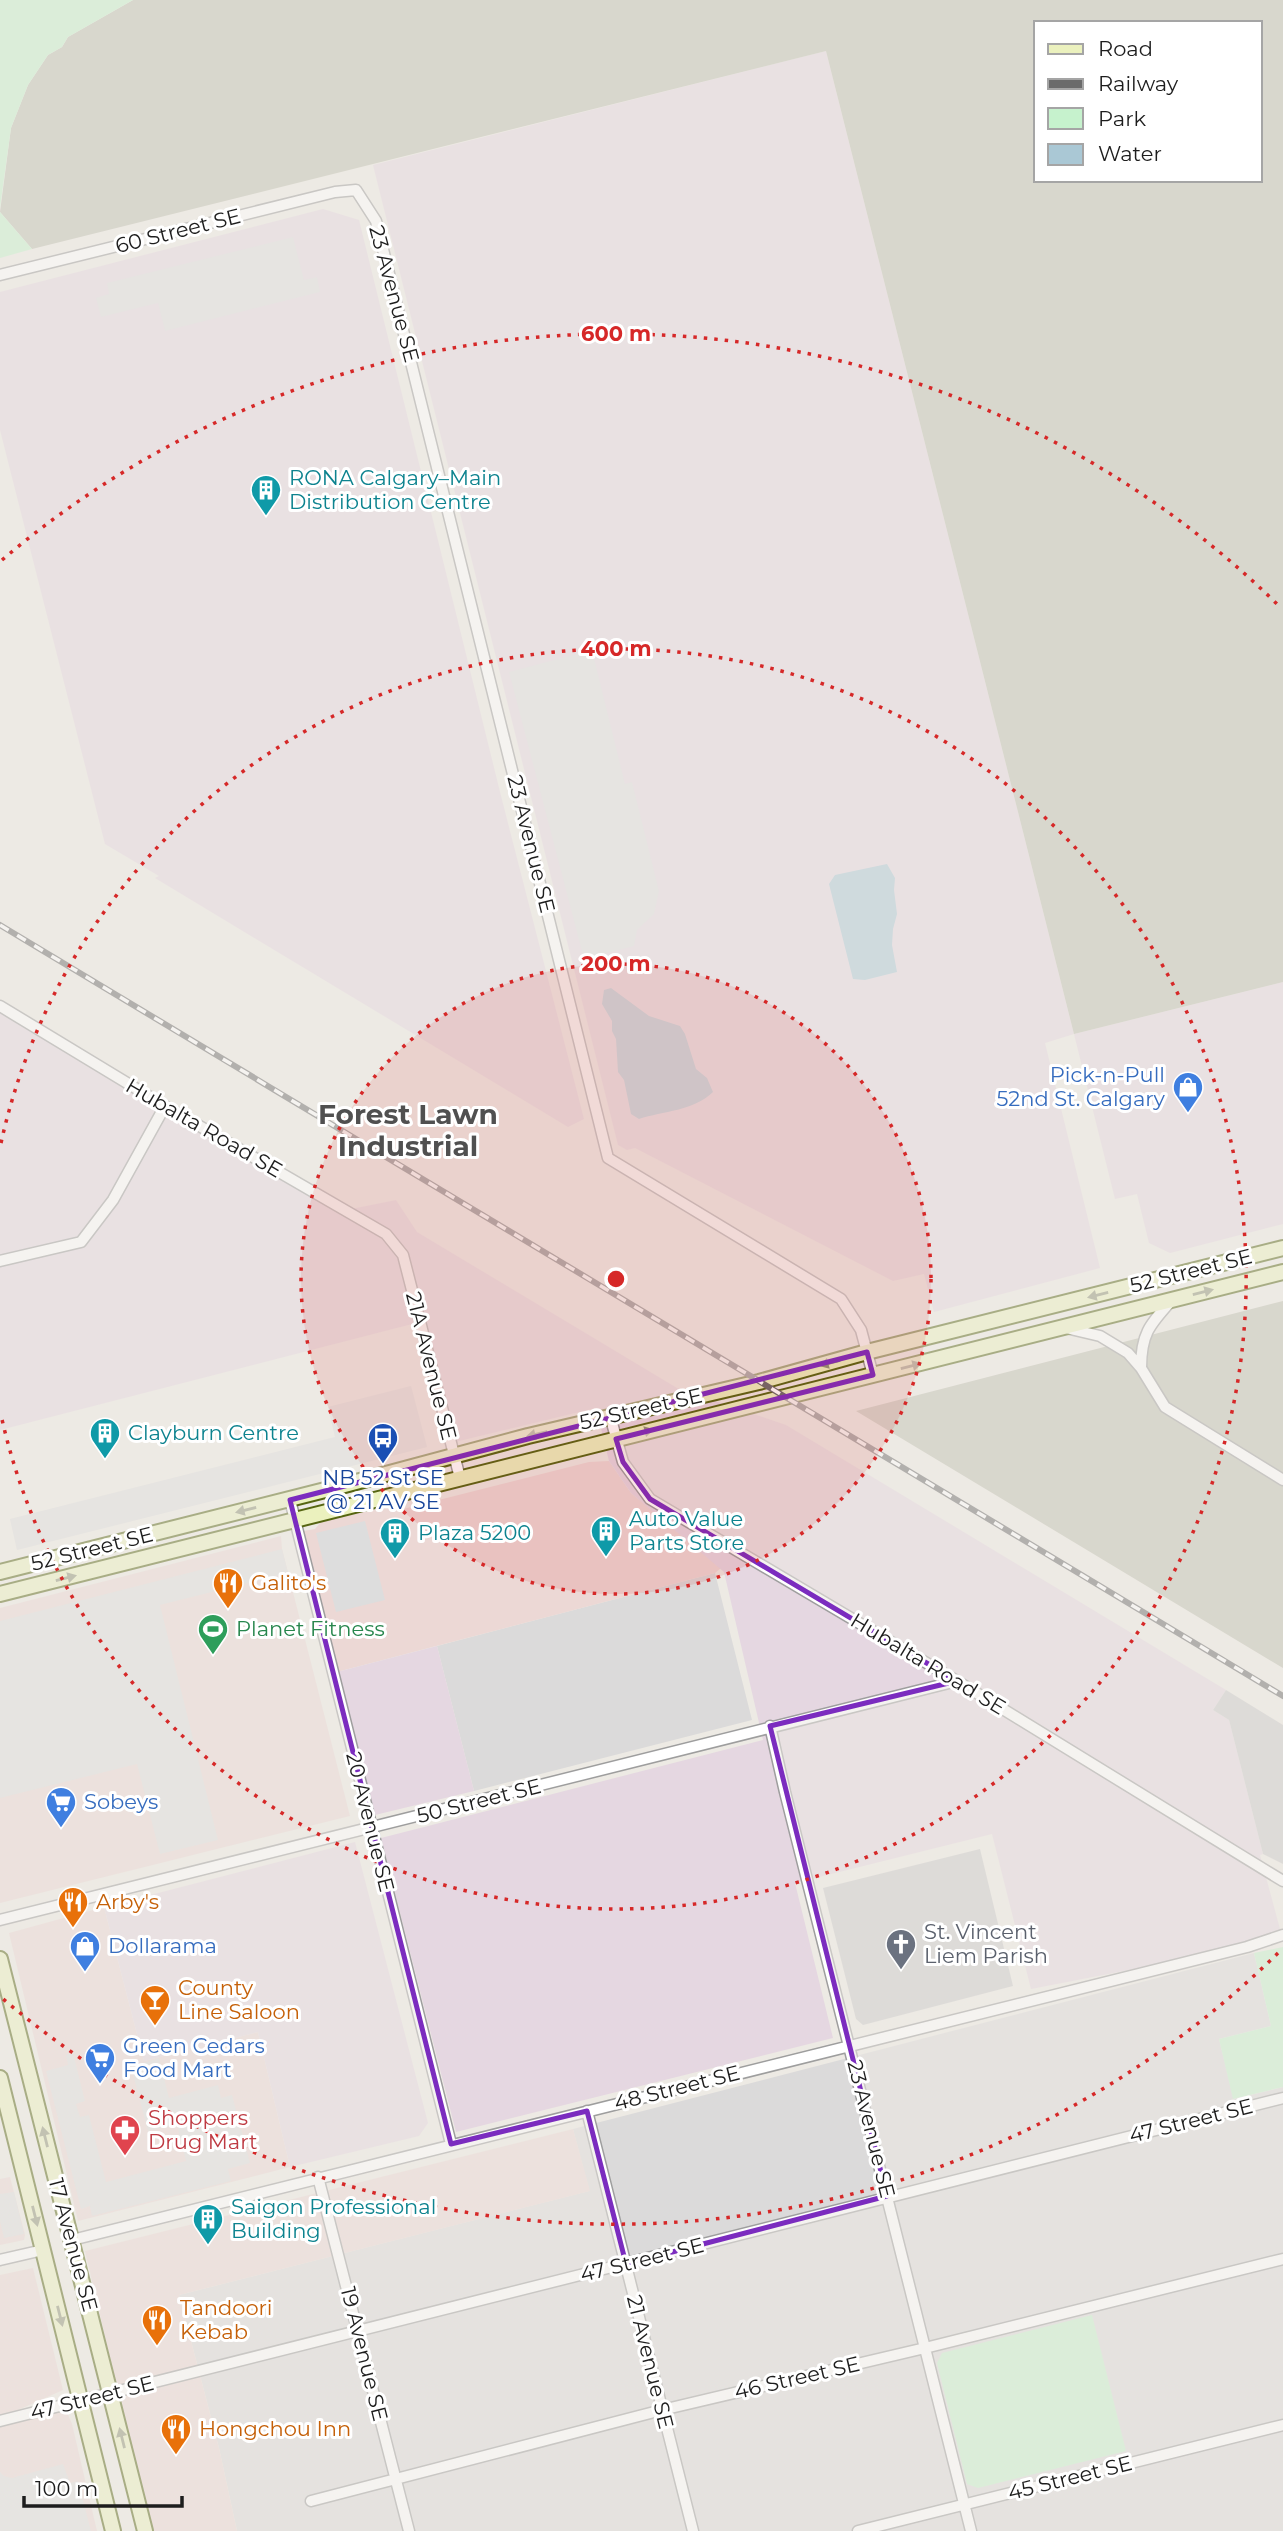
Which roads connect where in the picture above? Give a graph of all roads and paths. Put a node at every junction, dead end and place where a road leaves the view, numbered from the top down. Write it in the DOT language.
graph roads {
  1 [pos="356,190"];
  2 [pos="0,275"];
  3 [pos="0,1006"];
  4 [pos="165,1106"];
  5 [pos="1283,1248"];
  6 [pos="403,1255"];
  7 [pos="0,1261"];
  8 [pos="1283,1272"];
  9 [pos="1171,1301"];
  10 [pos="1064,1328"];
  11 [pos="867,1352"];
  12 [pos="1141,1368"];
  13 [pos="873,1375"];
  14 [pos="610,1416"];
  15 [pos="616,1439"];
  16 [pos="454,1455"];
  17 [pos="460,1478"];
  18 [pos="1283,1480"];
  19 [pos="290,1500"];
  20 [pos="295,1520"];
  21 [pos="0,1572"];
  22 [pos="0,1594"];
  23 [pos="957,1681"];
  24 [pos="770,1726"];
  25 [pos="372,1828"];
  26 [pos="1283,1881"];
  27 [pos="0,1920"];
  28 [pos="1283,1935"];
  29 [pos="0,1959"];
  30 [pos="850,2046"];
  31 [pos="1,2086"];
  32 [pos="1283,2098"];
  33 [pos="587,2111"];
  34 [pos="451,2144"];
  35 [pos="318,2177"];
  36 [pos="887,2196"];
  37 [pos="72,2240"];
  38 [pos="43,2250"];
  39 [pos="1283,2259"];
  40 [pos="0,2260"];
  41 [pos="625,2264"];
  42 [pos="358,2331"];
  43 [pos="925,2348"];
  44 [pos="110,2393"];
  45 [pos="81,2401"];
  46 [pos="662,2410"];
  47 [pos="0,2421"];
  48 [pos="1283,2425"];
  49 [pos="396,2480"];
  50 [pos="311,2501"];
  51 [pos="965,2504"];
  52 [pos="113,2531"];
  53 [pos="145,2531"];
  54 [pos="409,2531"];
  55 [pos="693,2531"];
  56 [pos="858,2531"];
  57 [pos="971,2531"];
  1 -- 2 [label="street, 60 Street SE"];
  1 -- 11 [label="street, 23 Avenue SE"];
  3 -- 4 [label="street, Hubalta Road SE"];
  4 -- 6 [label="street, Hubalta Road SE"];
  4 -- 7 [label="street"];
  5 -- 11 [label="main road, 52 Street SE, one-way"];
  6 -- 16 [label="street, 21A Avenue SE"];
  9 -- 8 [label="main road, 52 Street SE, one-way"];
  9 -- 10 [label="main road, 52 Street SE"];
  9 -- 12 [label="street"];
  10 -- 12 [label="street"];
  13 -- 10 [label="main road, 52 Street SE, one-way"];
  11 -- 13 [label="street, 23 Avenue SE"];
  11 -- 14 [label="main road, 52 Street SE, one-way"];
  12 -- 18 [label="street"];
  15 -- 13 [label="main road, 52 Street SE, one-way"];
  14 -- 15 [label="street, Hubalta Road SE"];
  14 -- 16 [label="main road, 52 Street SE, one-way"];
  15 -- 17 [label="main road, 52 Street SE"];
  15 -- 23 [label="street, Hubalta Road SE"];
  16 -- 17 [label="street, 21A Avenue SE"];
  16 -- 19 [label="main road, 52 Street SE"];
  17 -- 20 [label="main road, 52 Street SE"];
  19 -- 20 [label="street, 20 Avenue SE"];
  19 -- 21 [label="main road, 52 Street SE, one-way"];
  22 -- 20 [label="main road, 52 Street SE, one-way"];
  20 -- 25 [label="street, 20 Avenue SE"];
  23 -- 24 [label="street, 50 Street SE"];
  23 -- 26 [label="street, Hubalta Road SE"];
  24 -- 25 [label="street, 50 Street SE"];
  24 -- 30 [label="street, 23 Avenue SE"];
  25 -- 27 [label="street, 50 Street SE"];
  25 -- 34 [label="street, 20 Avenue SE"];
  28 -- 30 [label="street, 48 Street SE"];
  37 -- 29 [label="main road, 17 Avenue SE, one-way"];
  30 -- 33 [label="street, 48 Street SE"];
  30 -- 36 [label="street, 23 Avenue SE"];
  31 -- 38 [label="main road, 17 Avenue SE, one-way"];
  32 -- 36 [label="street, 47 Street SE"];
  33 -- 34 [label="street, 48 Street SE"];
  33 -- 41 [label="street, 21 Avenue SE"];
  34 -- 35 [label="street, 48 Street SE"];
  35 -- 37 [label="street, 48 Street SE"];
  35 -- 42 [label="street, 19 Avenue SE"];
  36 -- 41 [label="street, 47 Street SE"];
  36 -- 43 [label="street, 23 Avenue SE"];
  37 -- 44 [label="main road, 17 Avenue SE"];
  38 -- 40 [label="street"];
  38 -- 45 [label="main road, 17 Avenue SE, one-way"];
  39 -- 43 [label="street, 46 Street SE"];
  41 -- 42 [label="street, 47 Street SE"];
  41 -- 46 [label="street, 21 Avenue SE"];
  42 -- 44 [label="street, 47 Street SE"];
  42 -- 49 [label="street, 19 Avenue SE"];
  43 -- 46 [label="street, 46 Street SE"];
  43 -- 51 [label="street, 23 Avenue SE"];
  44 -- 45 [label="street, 47 Street SE"];
  53 -- 44 [label="main road, 17 Avenue SE, one-way"];
  45 -- 47 [label="street, 47 Street SE"];
  45 -- 52 [label="main road, 17 Avenue SE"];
  46 -- 49 [label="street, 46 Street SE"];
  46 -- 55 [label="street, 21 Avenue SE"];
  48 -- 51 [label="street, 45 Street SE"];
  49 -- 50 [label="street, 46 Street SE"];
  49 -- 54 [label="street, 19 Avenue SE"];
  51 -- 56 [label="street, 45 Street SE"];
  51 -- 57 [label="street, 23 Avenue SE"];
}
